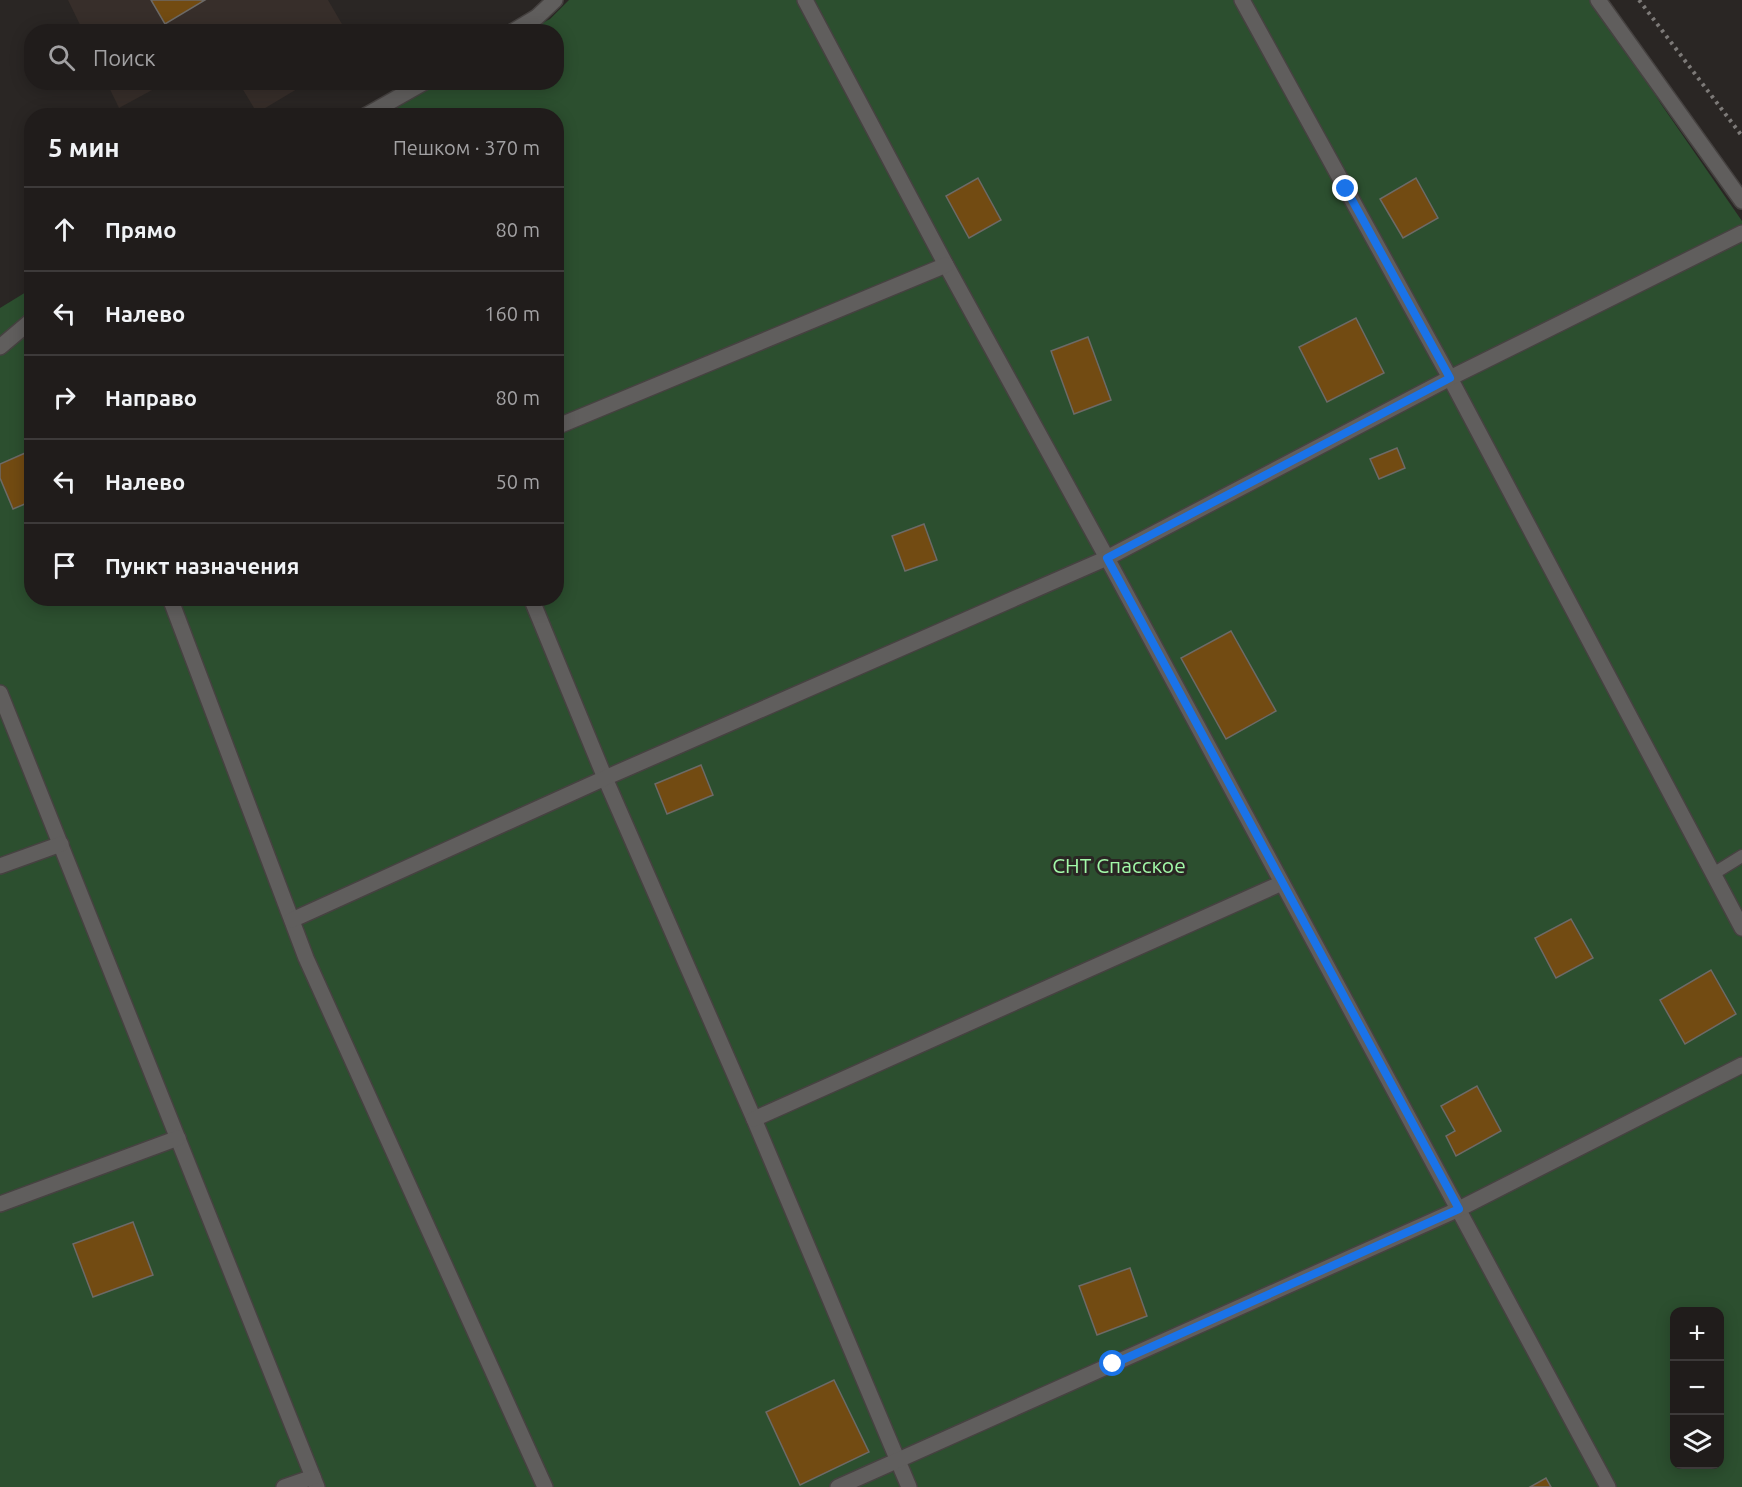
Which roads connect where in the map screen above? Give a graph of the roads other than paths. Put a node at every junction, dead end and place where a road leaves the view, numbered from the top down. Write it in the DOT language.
graph roads {
  1 [pos="555,0"];
  2 [pos="805,0"];
  3 [pos="1242,0"];
  4 [pos="1598,0"];
  5 [pos="525,24"];
  6 [pos="411,90"];
  7 [pos="379,108"];
  8 [pos="1742,201"];
  9 [pos="1742,233"];
  10 [pos="946,265"];
  11 [pos="24,327"];
  12 [pos="0,347"];
  13 [pos="1450,378"];
  14 [pos="564,424"];
  15 [pos="1107,558"];
  16 [pos="173,606"];
  17 [pos="534,606"];
  18 [pos="0,693"];
  19 [pos="605,778"];
  20 [pos="61,844"];
  21 [pos="1742,856"];
  22 [pos="0,866"];
  23 [pos="1713,874"];
  24 [pos="1282,883"];
  25 [pos="292,920"];
  26 [pos="1742,928"];
  27 [pos="1742,1065"];
  28 [pos="754,1119"];
  29 [pos="178,1138"];
  30 [pos="0,1204"];
  31 [pos="1459,1209"];
  32 [pos="897,1462"];
  33 [pos="315,1482"];
  34 [pos="284,1487"];
  35 [pos="545,1487"];
  36 [pos="838,1487"];
  37 [pos="909,1487"];
  38 [pos="1608,1487"];
  1 -- 5 [label="street"];
  2 -- 10 [label="street"];
  3 -- 13 [label="street"];
  4 -- 8 [label="street"];
  6 -- 7 [label="street"];
  9 -- 13 [label="street"];
  10 -- 14 [label="street"];
  10 -- 15 [label="street"];
  11 -- 12 [label="street"];
  13 -- 15 [label="street"];
  13 -- 23 [label="street"];
  15 -- 19 [label="street"];
  15 -- 24 [label="street"];
  16 -- 25 [label="street"];
  17 -- 19 [label="street"];
  18 -- 20 [label="street"];
  19 -- 25 [label="street"];
  19 -- 28 [label="street"];
  20 -- 22 [label="street"];
  20 -- 29 [label="street"];
  21 -- 23 [label="lane"];
  23 -- 26 [label="street"];
  24 -- 28 [label="street"];
  24 -- 31 [label="street"];
  25 -- 35 [label="street"];
  27 -- 31 [label="street"];
  28 -- 32 [label="street"];
  29 -- 30 [label="street"];
  29 -- 33 [label="street"];
  31 -- 32 [label="street"];
  31 -- 38 [label="street"];
  32 -- 36 [label="street"];
  32 -- 37 [label="street"];
  33 -- 34 [label="street"];
}
